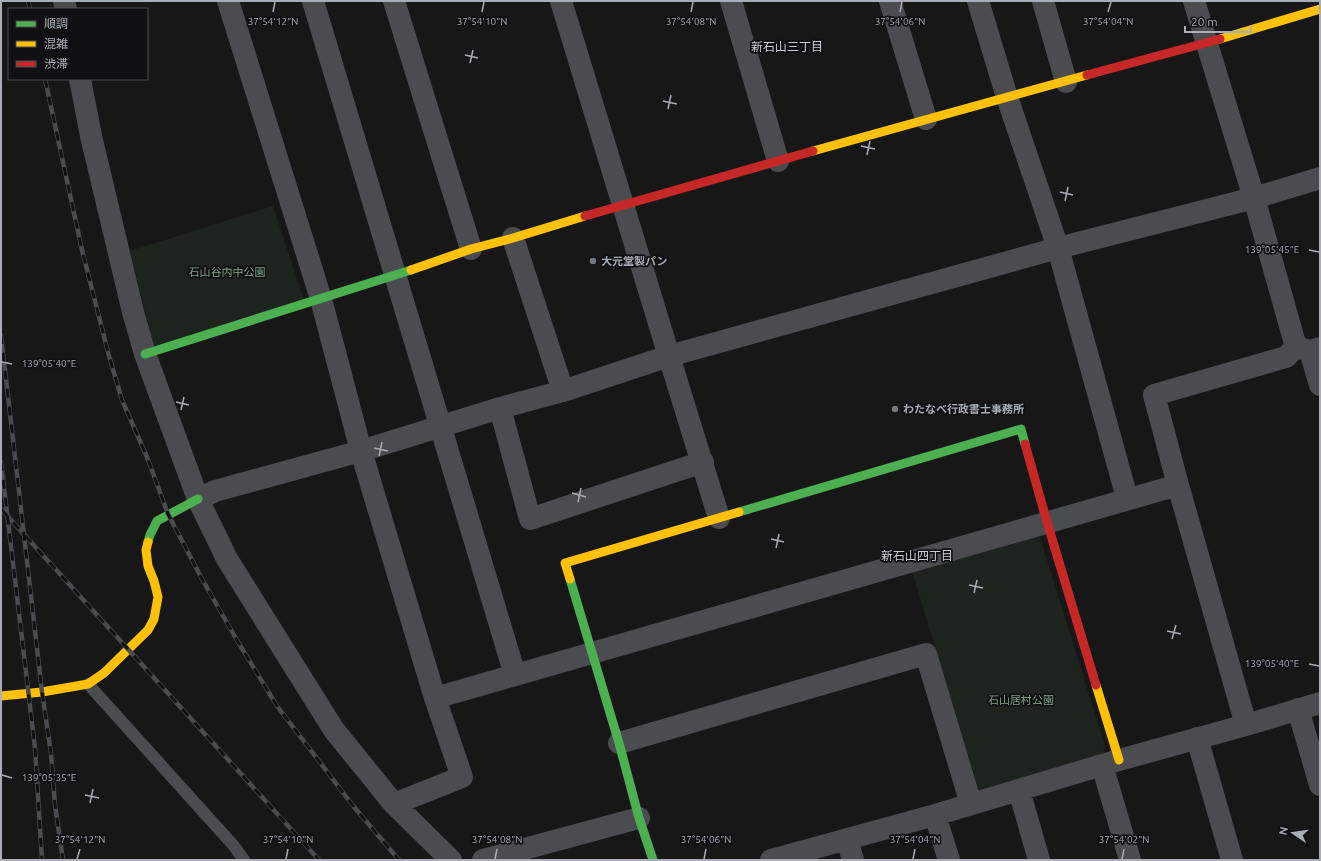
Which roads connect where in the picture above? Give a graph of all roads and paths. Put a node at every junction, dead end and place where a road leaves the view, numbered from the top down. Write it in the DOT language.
graph roads {
  1 [pos="228,1"];
  2 [pos="313,1"];
  3 [pos="394,1"];
  4 [pos="561,1"];
  5 [pos="730,1"];
  6 [pos="890,1"];
  7 [pos="978,1"];
  8 [pos="1043,1"];
  9 [pos="1194,1"];
  10 [pos="1313,7"];
  11 [pos="1206,43"];
  12 [pos="80,80"];
  13 [pos="1066,82"];
  14 [pos="1007,97"];
  15 [pos="926,119"];
  16 [pos="778,161"];
  17 [pos="1320,178"];
  18 [pos="1254,198"];
  19 [pos="624,204"];
  20 [pos="513,238"];
  21 [pos="1058,248"];
  22 [pos="470,249"];
  23 [pos="395,275"];
  24 [pos="321,299"];
  25 [pos="1308,349"];
  26 [pos="145,354"];
  27 [pos="669,356"];
  28 [pos="1320,385"];
  29 [pos="563,391"];
  30 [pos="500,408"];
  31 [pos="440,426"];
  32 [pos="362,451"];
  33 [pos="702,462"];
  34 [pos="1178,485"];
  35 [pos="1127,498"];
  36 [pos="198,499"];
  37 [pos="720,518"];
  38 [pos="1047,522"];
  39 [pos="592,653"];
  40 [pos="516,675"];
  41 [pos="88,684"];
  42 [pos="1,696"];
  43 [pos="436,698"];
  44 [pos="1320,703"];
  45 [pos="1298,709"];
  46 [pos="1246,725"];
  47 [pos="1197,738"];
  48 [pos="619,743"];
  49 [pos="1111,762"];
  50 [pos="1320,785"];
  51 [pos="1018,790"];
  52 [pos="394,804"];
  53 [pos="971,804"];
  54 [pos="935,815"];
  55 [pos="639,818"];
  56 [pos="847,839"];
  57 [pos="244,860"];
  58 [pos="451,860"];
  59 [pos="483,860"];
  60 [pos="653,860"];
  61 [pos="772,860"];
  62 [pos="853,860"];
  63 [pos="949,860"];
  64 [pos="1039,860"];
  65 [pos="1130,860"];
  66 [pos="1232,860"];
  1 -- 24 [label="street"];
  2 -- 23 [label="street"];
  3 -- 22 [label="street"];
  4 -- 19 [label="street"];
  5 -- 16 [label="street"];
  6 -- 15 [label="street"];
  7 -- 14 [label="street"];
  8 -- 13 [label="street"];
  9 -- 11 [label="street"];
  10 -- 11 [label="street"];
  11 -- 13 [label="street"];
  11 -- 18 [label="street"];
  12 -- 26 [label="street"];
  13 -- 14 [label="street"];
  14 -- 15 [label="street"];
  14 -- 21 [label="street"];
  15 -- 16 [label="street"];
  16 -- 19 [label="street"];
  17 -- 18 [label="street"];
  18 -- 21 [label="street"];
  18 -- 25 [label="street"];
  19 -- 20 [label="street"];
  19 -- 27 [label="street"];
  20 -- 22 [label="street"];
  20 -- 29 [label="street"];
  21 -- 27 [label="street"];
  21 -- 35 [label="street"];
  22 -- 23 [label="street"];
  23 -- 24 [label="street"];
  23 -- 31 [label="street"];
  24 -- 26 [label="street"];
  24 -- 32 [label="street"];
  25 -- 28 [label="street"];
  25 -- 34 [label="street"];
  26 -- 36 [label="street"];
  27 -- 29 [label="street"];
  27 -- 33 [label="street"];
  29 -- 30 [label="street"];
  30 -- 31 [label="street"];
  30 -- 33 [label="street"];
  31 -- 32 [label="street"];
  31 -- 40 [label="street"];
  32 -- 36 [label="street"];
  32 -- 43 [label="street"];
  33 -- 37 [label="street"];
  34 -- 35 [label="street"];
  34 -- 46 [label="street"];
  35 -- 38 [label="street"];
  36 -- 41 [label="street"];
  36 -- 52 [label="street"];
  37 -- 38 [label="street"];
  37 -- 39 [label="street"];
  38 -- 39 [label="street"];
  38 -- 49 [label="street"];
  39 -- 40 [label="street"];
  39 -- 48 [label="street"];
  40 -- 43 [label="street"];
  41 -- 42 [label="street"];
  41 -- 57 [label="lane"];
  43 -- 52 [label="street"];
  44 -- 45 [label="street"];
  45 -- 46 [label="street"];
  45 -- 50 [label="street"];
  46 -- 47 [label="street"];
  47 -- 49 [label="street"];
  47 -- 66 [label="street"];
  48 -- 53 [label="street"];
  48 -- 55 [label="street"];
  49 -- 51 [label="street"];
  49 -- 65 [label="street"];
  51 -- 53 [label="street"];
  51 -- 64 [label="street"];
  52 -- 58 [label="street"];
  53 -- 54 [label="street"];
  54 -- 56 [label="street"];
  54 -- 63 [label="street"];
  55 -- 59 [label="street"];
  55 -- 60 [label="street"];
  56 -- 61 [label="street"];
  56 -- 62 [label="street"];
}
